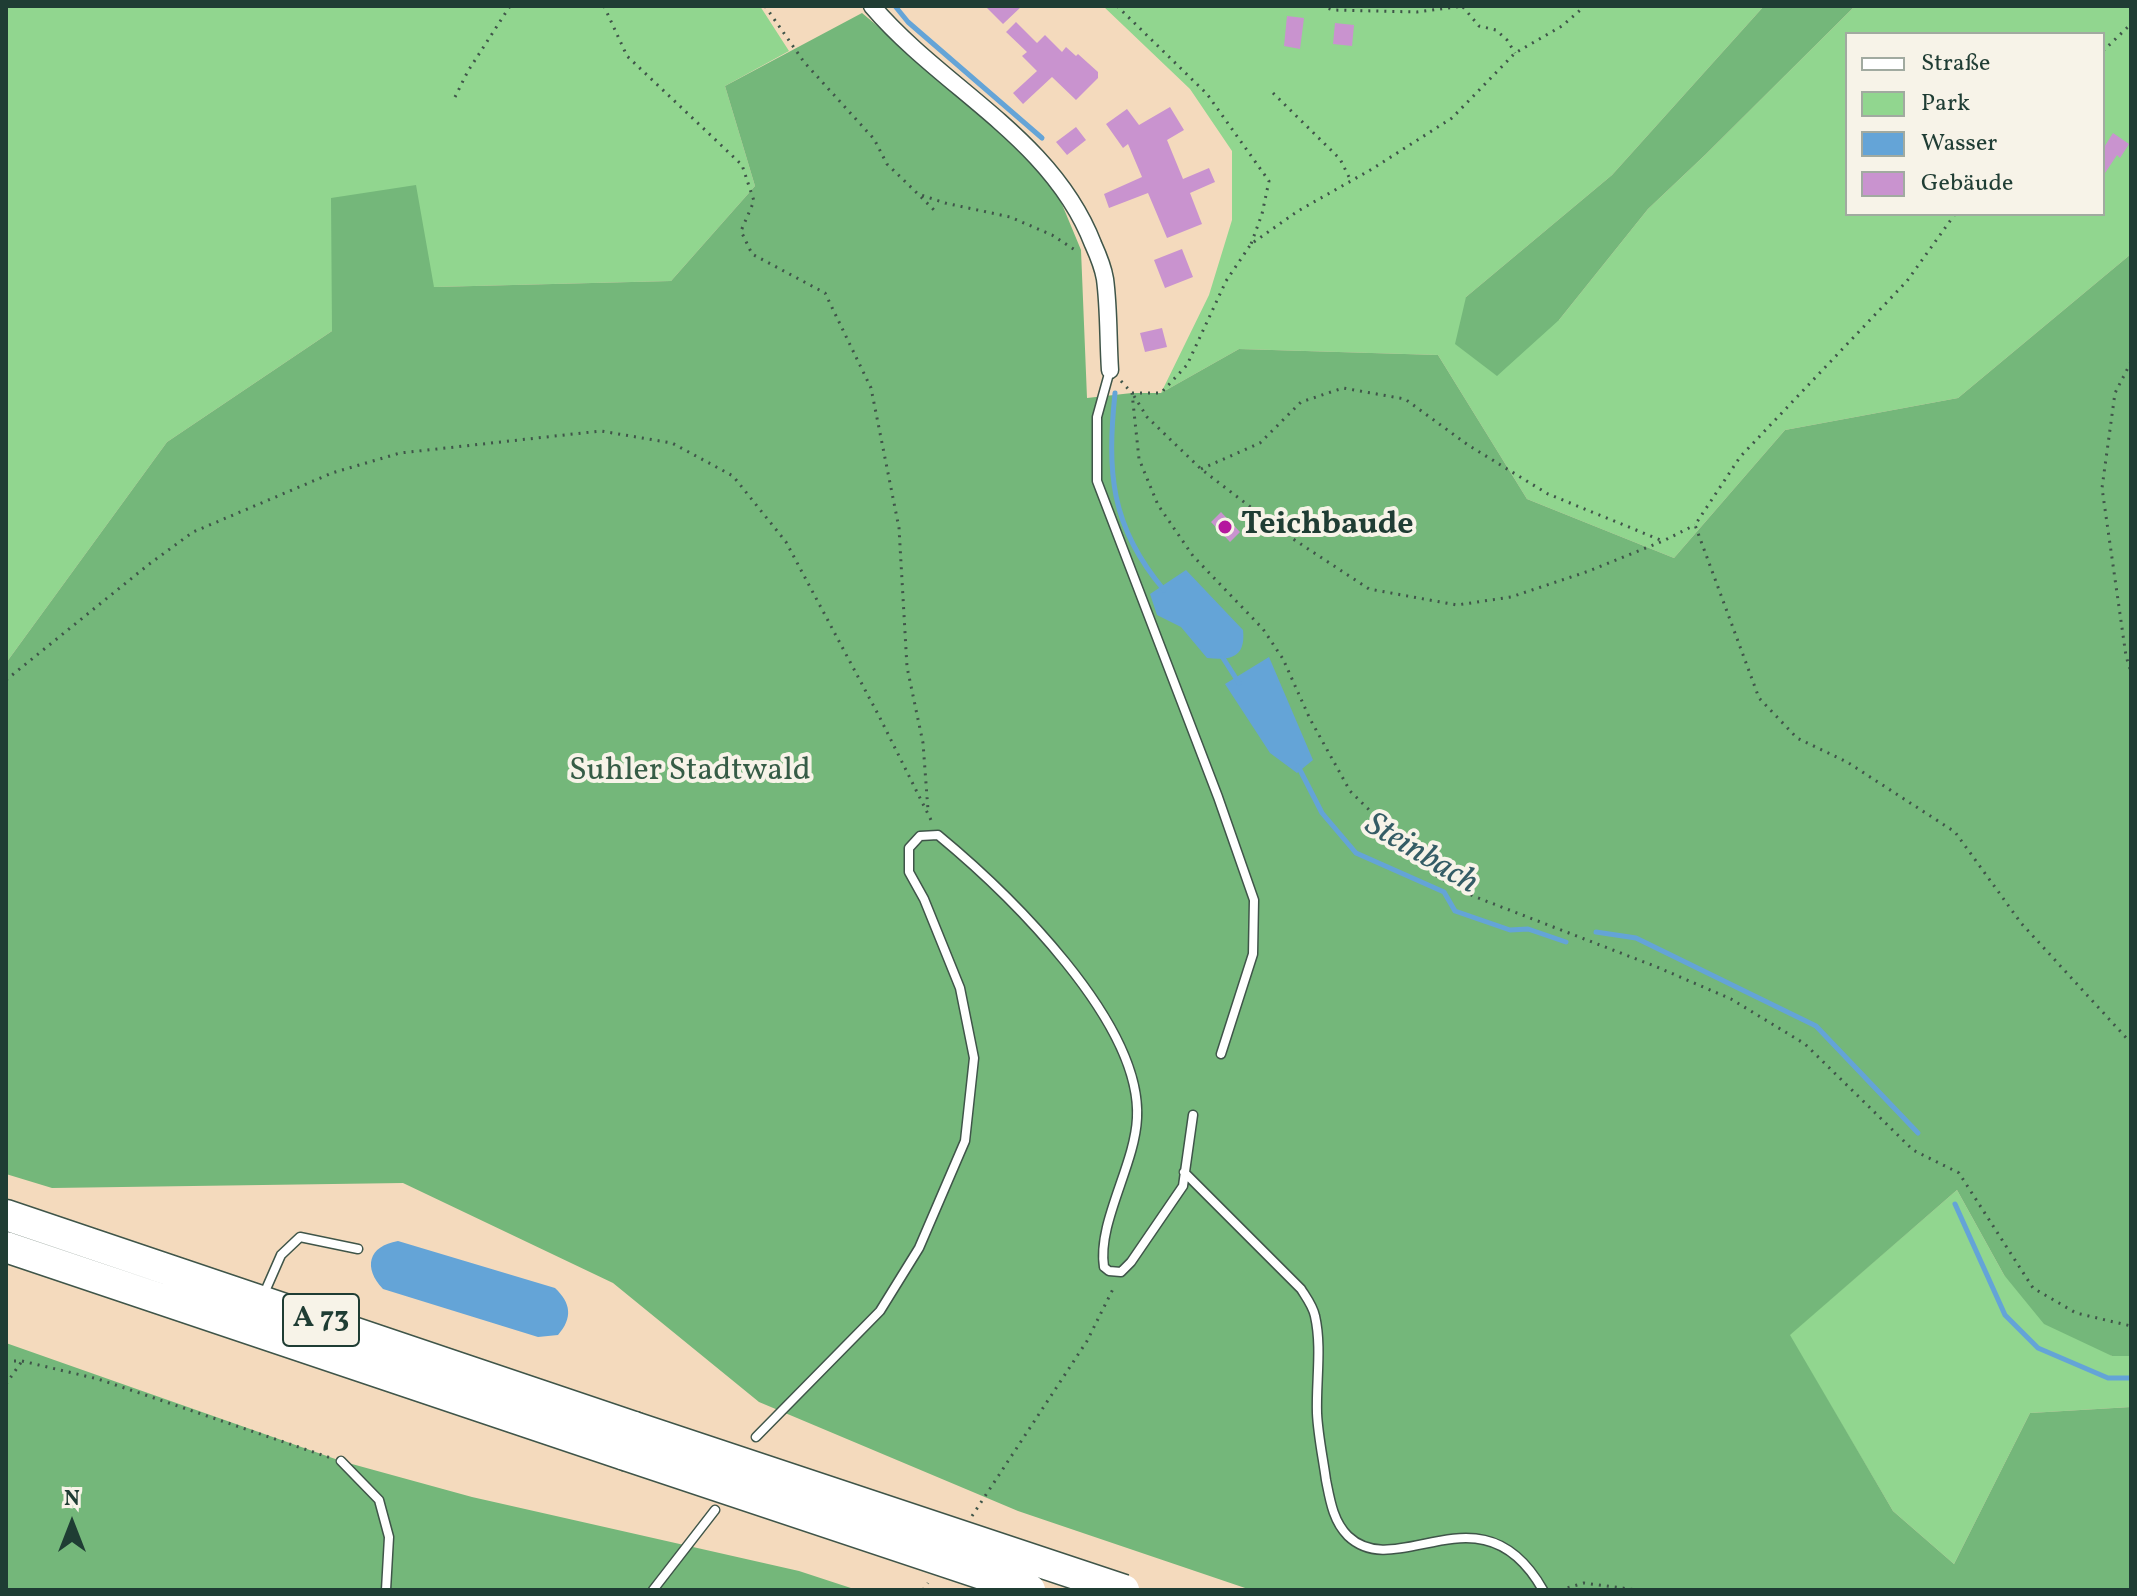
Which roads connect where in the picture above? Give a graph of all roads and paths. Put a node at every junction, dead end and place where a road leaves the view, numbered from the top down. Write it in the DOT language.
graph roads {
  1 [pos="510,6"];
  2 [pos="604,6"];
  3 [pos="765,6"];
  4 [pos="872,6"];
  5 [pos="1117,6"];
  6 [pos="1321,6"];
  7 [pos="1463,6"];
  8 [pos="1585,6"];
  9 [pos="2131,24"];
  10 [pos="2105,49"];
  11 [pos="1515,53"];
  12 [pos="1273,93"];
  13 [pos="455,97"];
  14 [pos="1351,181"];
  15 [pos="918,194"];
  16 [pos="938,214"];
  17 [pos="1954,216"];
  18 [pos="1251,244"];
  19 [pos="1101,267"];
  20 [pos="2131,362"];
  21 [pos="1110,370"];
  22 [pos="1132,393"];
  23 [pos="1201,469"];
  24 [pos="1695,525"];
  25 [pos="1663,541"];
  26 [pos="2131,672"];
  27 [pos="6,680"];
  28 [pos="929,816"];
  29 [pos="938,835"];
  30 [pos="2131,1043"];
  31 [pos="1221,1054"];
  32 [pos="1193,1115"];
  33 [pos="1184,1172"];
  34 [pos="6,1215"];
  35 [pos="6,1247"];
  36 [pos="358,1249"];
  37 [pos="1131,1262"];
  38 [pos="261,1300"];
  39 [pos="2131,1326"];
  40 [pos="6,1361"];
  41 [pos="22,1361"];
  42 [pos="6,1384"];
  43 [pos="756,1437"];
  44 [pos="630,1441"];
  45 [pos="341,1461"];
  46 [pos="715,1510"];
  47 [pos="967,1525"];
  48 [pos="932,1577"];
  49 [pos="386,1590"];
  50 [pos="653,1590"];
  51 [pos="923,1590"];
  52 [pos="1030,1590"];
  53 [pos="1124,1590"];
  54 [pos="1543,1590"];
  55 [pos="1560,1590"];
  56 [pos="1637,1590"];
  1 -- 13 [label="path"];
  2 -- 28 [label="path"];
  3 -- 15 [label="path"];
  4 -- 19 [label="street"];
  5 -- 18 [label="path"];
  6 -- 7 [label="path"];
  7 -- 11 [label="path"];
  8 -- 11 [label="path"];
  9 -- 10 [label="path"];
  11 -- 14 [label="path"];
  12 -- 14 [label="path"];
  14 -- 18 [label="path"];
  15 -- 16 [label="path"];
  15 -- 19 [label="path"];
  17 -- 24 [label="path"];
  18 -- 22 [label="path"];
  19 -- 21 [label="street"];
  20 -- 26 [label="path"];
  21 -- 22 [label="path"];
  21 -- 31 [label="lane"];
  22 -- 23 [label="path"];
  22 -- 39 [label="path"];
  23 -- 25 [label="path"];
  23 -- 25 [label="path"];
  24 -- 25 [label="path"];
  24 -- 30 [label="path"];
  27 -- 28 [label="path"];
  28 -- 29 [label="path"];
  29 -- 37 [label="lane"];
  29 -- 43 [label="lane"];
  32 -- 33 [label="lane"];
  33 -- 37 [label="lane"];
  33 -- 54 [label="lane"];
  34 -- 38 [label="highway, A 73"];
  35 -- 44 [label="highway, A 73"];
  36 -- 38 [label="lane"];
  37 -- 47 [label="path"];
  38 -- 44 [label="highway, A 73"];
  40 -- 41 [label="path"];
  41 -- 42 [label="path"];
  41 -- 45 [label="path"];
  44 -- 52 [label="highway, A 73, bridge"];
  44 -- 53 [label="highway, A 73, bridge"];
  45 -- 49 [label="lane"];
  46 -- 50 [label="lane"];
  48 -- 51 [label="path"];
  55 -- 56 [label="path"];
}
